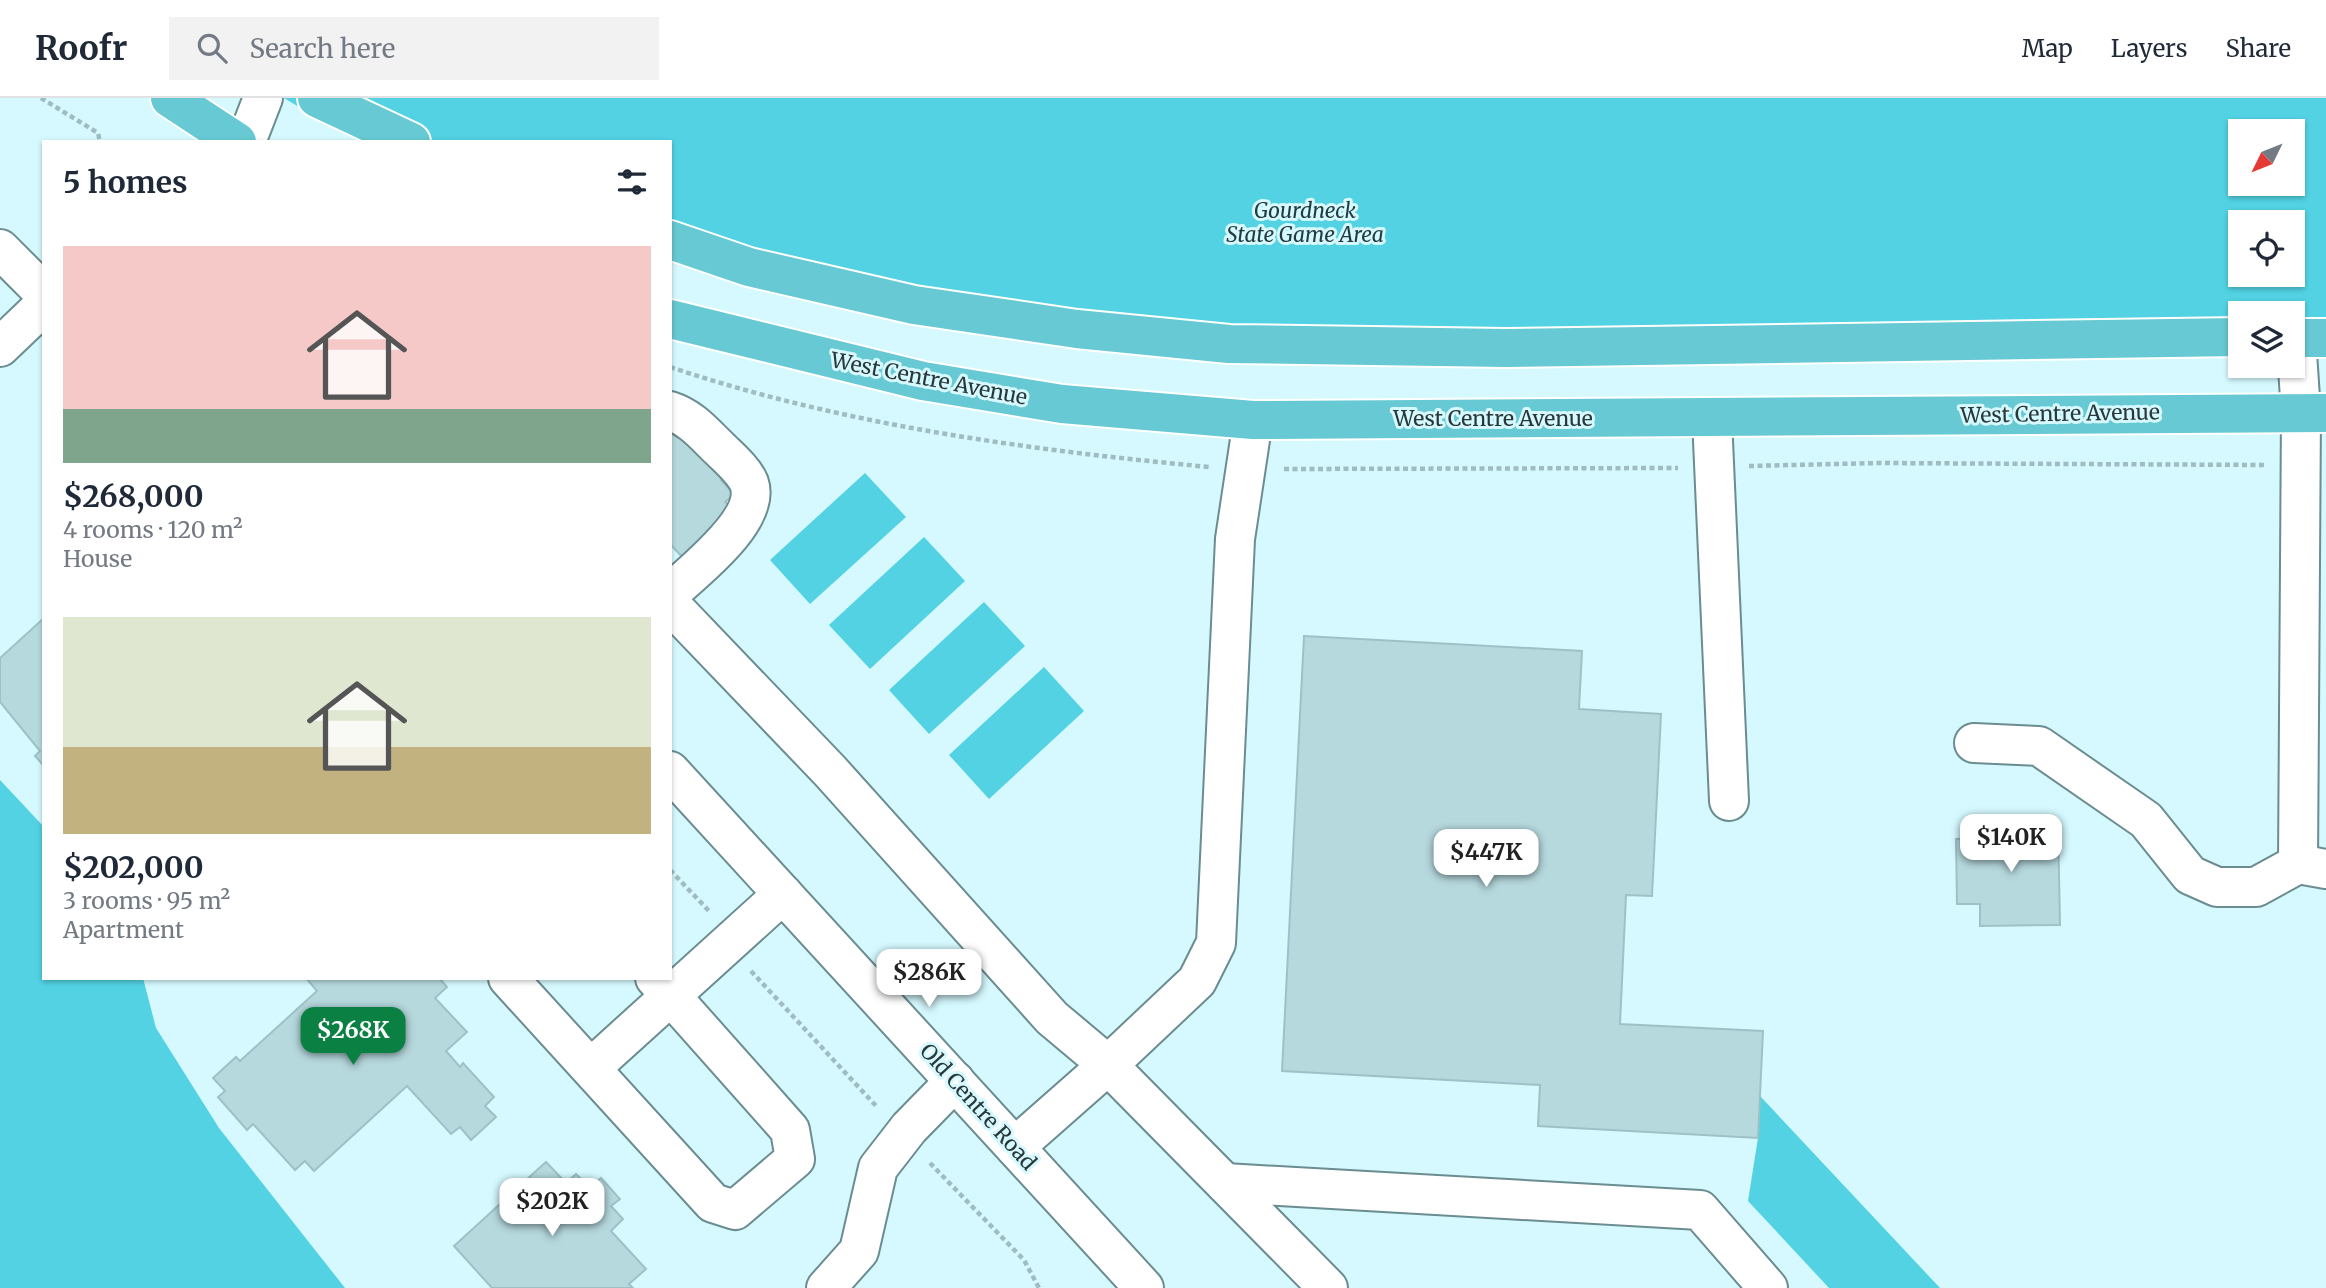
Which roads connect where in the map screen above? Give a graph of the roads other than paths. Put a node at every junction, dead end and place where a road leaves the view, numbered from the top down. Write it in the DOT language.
graph roads {
  1 [pos="170,98"];
  2 [pos="263,98"];
  3 [pos="317,98"];
  4 [pos="234,140"];
  5 [pos="247,140"];
  6 [pos="407,140"];
  7 [pos="672,241"];
  8 [pos="0,249"];
  9 [pos="42,291"];
  10 [pos="42,307"];
  11 [pos="672,319"];
  12 [pos="2228,337"];
  13 [pos="2305,338"];
  14 [pos="0,347"];
  15 [pos="672,412"];
  16 [pos="2313,413"];
  17 [pos="1712,418"];
  18 [pos="1253,420"];
  19 [pos="2313,583"];
  20 [pos="672,591"];
  21 [pos="672,606"];
  22 [pos="1974,743"];
  23 [pos="672,773"];
  24 [pos="1729,801"];
  25 [pos="2312,867"];
  26 [pos="783,894"];
  27 [pos="510,980"];
  28 [pos="663,988"];
  29 [pos="1108,1065"];
  30 [pos="592,1068"];
  31 [pos="955,1081"];
  32 [pos="1015,1147"];
  33 [pos="1225,1183"];
  34 [pos="839,1284"];
  35 [pos="1144,1288"];
  36 [pos="1328,1288"];
  37 [pos="1768,1288"];
  1 -- 4 [label="main road"];
  2 -- 5 [label="street"];
  3 -- 6 [label="main road"];
  7 -- 12 [label="main road"];
  8 -- 9 [label="street"];
  10 -- 14 [label="street"];
  11 -- 18 [label="main road, West Centre Avenue"];
  13 -- 16 [label="street"];
  15 -- 20 [label="street"];
  16 -- 17 [label="main road, West Centre Avenue"];
  16 -- 19 [label="street"];
  17 -- 18 [label="main road, West Centre Avenue"];
  17 -- 24 [label="street"];
  18 -- 29 [label="street"];
  19 -- 25 [label="street"];
  21 -- 29 [label="street"];
  22 -- 25 [label="street"];
  23 -- 26 [label="street, Old Centre Road"];
  26 -- 28 [label="street"];
  26 -- 31 [label="street, Old Centre Road"];
  27 -- 30 [label="street"];
  28 -- 30 [label="street"];
  28 -- 30 [label="street"];
  29 -- 32 [label="street"];
  29 -- 33 [label="street"];
  31 -- 32 [label="street, Old Centre Road"];
  31 -- 34 [label="street"];
  32 -- 35 [label="street, Old Centre Road"];
  33 -- 36 [label="street"];
  33 -- 37 [label="street"];
}
